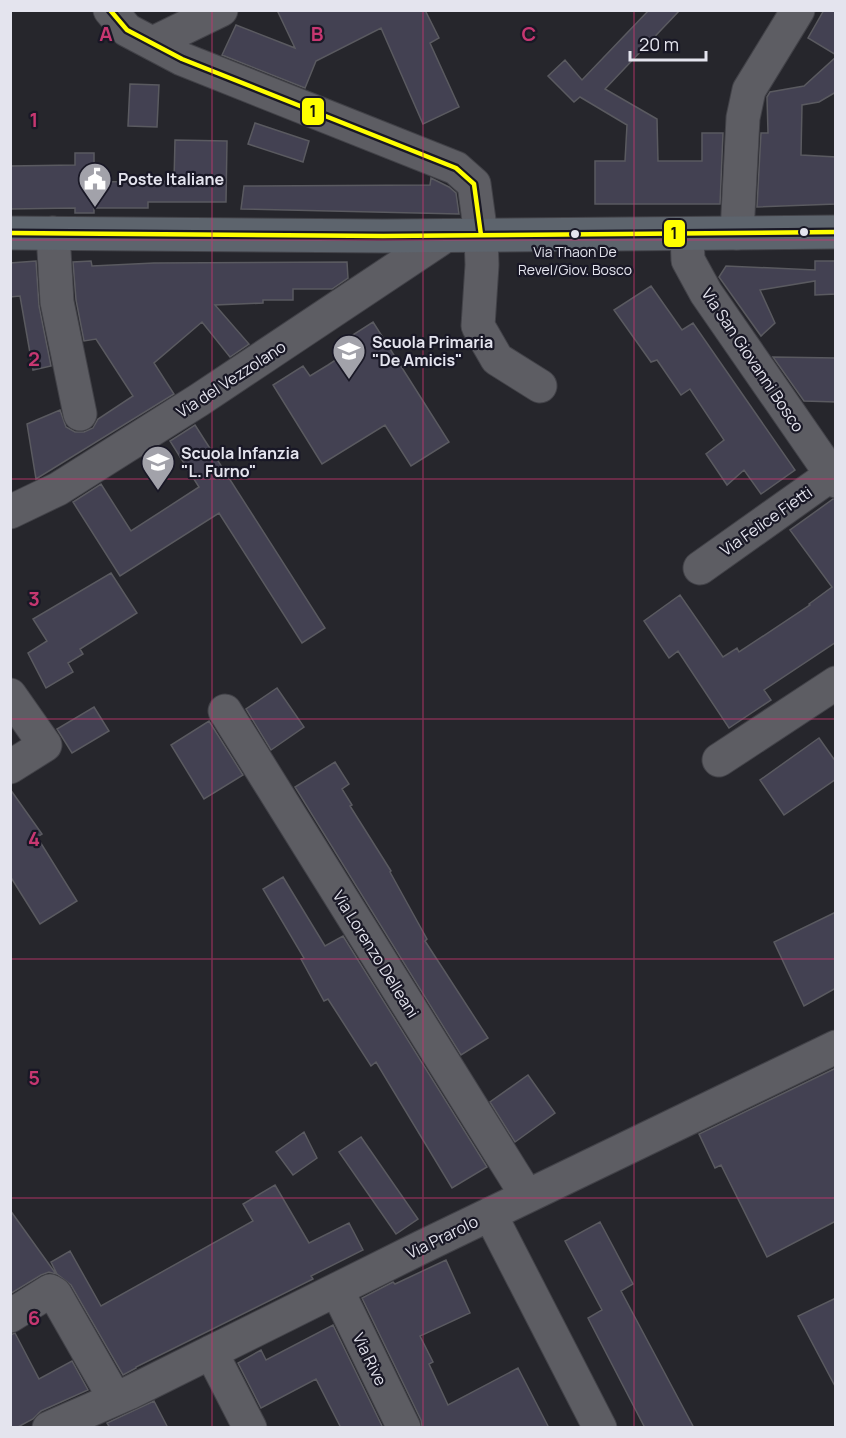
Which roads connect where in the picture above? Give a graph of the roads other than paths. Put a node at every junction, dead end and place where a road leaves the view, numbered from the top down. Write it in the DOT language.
graph roads {
  1 [pos="110,10"];
  2 [pos="221,10"];
  3 [pos="798,10"];
  4 [pos="153,43"];
  5 [pos="836,232"];
  6 [pos="10,233"];
  7 [pos="53,233"];
  8 [pos="737,233"];
  9 [pos="687,234"];
  10 [pos="481,235"];
  11 [pos="445,236"];
  12 [pos="540,386"];
  13 [pos="80,414"];
  14 [pos="833,478"];
  15 [pos="10,512"];
  16 [pos="700,568"];
  17 [pos="836,683"];
  18 [pos="10,695"];
  19 [pos="225,711"];
  20 [pos="719,760"];
  21 [pos="10,767"];
  22 [pos="836,1047"];
  23 [pos="527,1196"];
  24 [pos="489,1214"];
  25 [pos="337,1290"];
  26 [pos="10,1316"];
  27 [pos="211,1352"];
  28 [pos="103,1412"];
  29 [pos="49,1428"];
  30 [pos="250,1428"];
  31 [pos="404,1428"];
  32 [pos="600,1428"];
  1 -- 4 [label="street"];
  2 -- 4 [label="street"];
  3 -- 8 [label="street"];
  4 -- 10 [label="street"];
  5 -- 8 [label="main road"];
  6 -- 7 [label="main road"];
  7 -- 11 [label="main road"];
  7 -- 13 [label="street"];
  8 -- 9 [label="main road"];
  9 -- 10 [label="main road"];
  9 -- 14 [label="street, Via San Giovanni Bosco"];
  10 -- 11 [label="main road"];
  10 -- 12 [label="street"];
  11 -- 15 [label="street, Via del Vezzolano"];
  14 -- 16 [label="street, Via Felice Fietti"];
  17 -- 20 [label="street"];
  18 -- 21 [label="street"];
  19 -- 23 [label="street, Via Lorenzo Delleani"];
  22 -- 23 [label="street, Via Prarolo"];
  23 -- 24 [label="street, Via Prarolo"];
  24 -- 25 [label="street, Via Prarolo"];
  24 -- 32 [label="street"];
  25 -- 27 [label="street, Via Prarolo"];
  25 -- 31 [label="street, Via Rive"];
  26 -- 28 [label="street"];
  27 -- 28 [label="street, Via Prarolo"];
  27 -- 30 [label="street"];
  28 -- 29 [label="street, Via Prarolo"];
}
